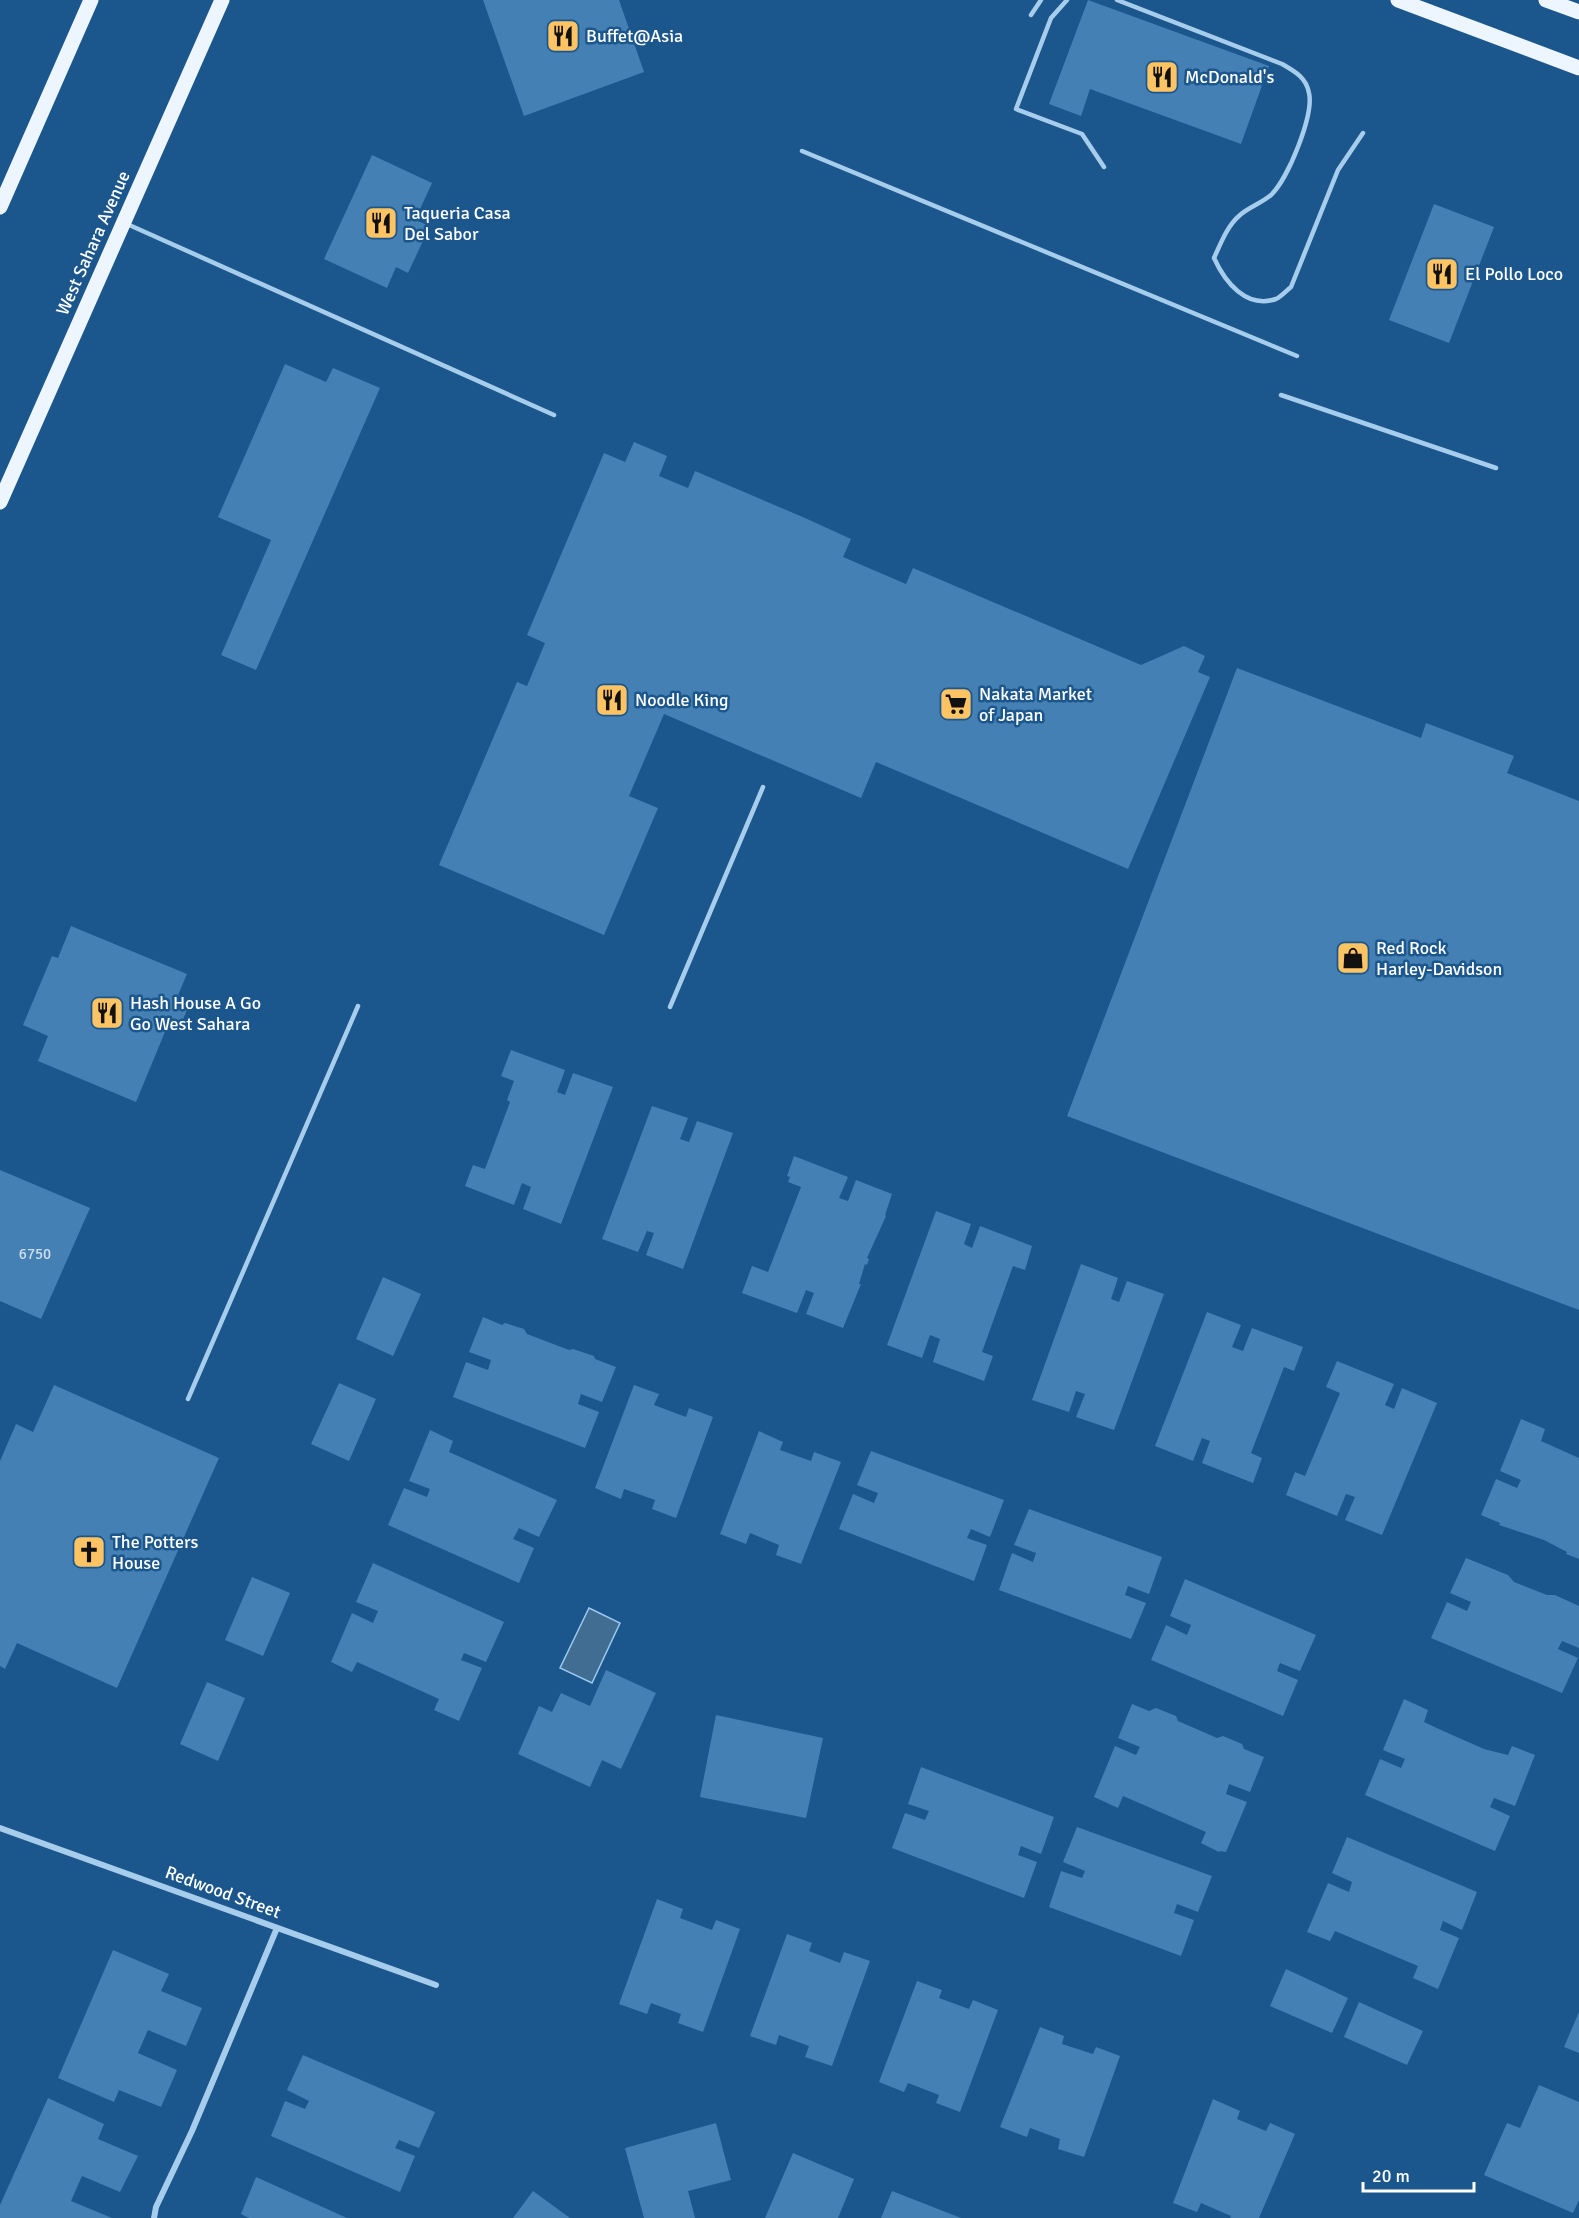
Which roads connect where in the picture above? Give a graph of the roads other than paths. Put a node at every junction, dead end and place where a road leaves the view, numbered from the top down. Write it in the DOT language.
graph roads {
  1 [pos="90,0"];
  2 [pos="222,0"];
  3 [pos="1041,0"];
  4 [pos="1067,0"];
  5 [pos="1117,0"];
  6 [pos="1398,0"];
  7 [pos="1546,0"];
  8 [pos="1418,3"];
  9 [pos="1579,12"];
  10 [pos="1031,15"];
  11 [pos="1579,68"];
  12 [pos="1363,134"];
  13 [pos="802,151"];
  14 [pos="1104,167"];
  15 [pos="0,207"];
  16 [pos="124,223"];
  17 [pos="1297,356"];
  18 [pos="1281,395"];
  19 [pos="554,415"];
  20 [pos="1496,468"];
  21 [pos="0,502"];
  22 [pos="763,787"];
  23 [pos="358,1006"];
  24 [pos="670,1006"];
  25 [pos="188,1399"];
  26 [pos="0,1828"];
  27 [pos="277,1928"];
  28 [pos="436,1985"];
  29 [pos="154,2218"];
  1 -- 15 [label="main road"];
  2 -- 16 [label="main road, West Sahara Avenue"];
  3 -- 10 [label="lane"];
  4 -- 14 [label="lane"];
  5 -- 12 [label="lane"];
  6 -- 8 [label="main road"];
  7 -- 9 [label="main road"];
  8 -- 11 [label="main road"];
  13 -- 17 [label="lane"];
  16 -- 19 [label="lane"];
  16 -- 21 [label="main road, West Sahara Avenue"];
  18 -- 20 [label="lane"];
  22 -- 24 [label="lane"];
  23 -- 25 [label="lane"];
  26 -- 27 [label="street, Redwood Street"];
  27 -- 28 [label="street, Redwood Street"];
  27 -- 29 [label="street"];
}
